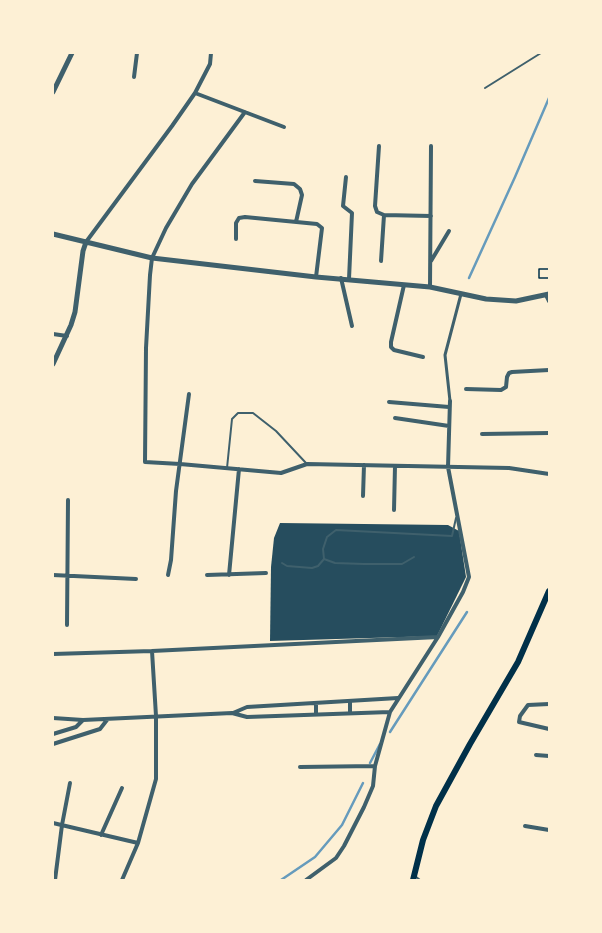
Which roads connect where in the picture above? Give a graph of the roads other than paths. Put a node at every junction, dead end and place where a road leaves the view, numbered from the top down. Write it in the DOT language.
graph roads {
  1 [pos="72,53"];
  2 [pos="137,53"];
  3 [pos="212,53"];
  4 [pos="541,53"];
  5 [pos="134,77"];
  6 [pos="485,88"];
  7 [pos="53,92"];
  8 [pos="195,92"];
  9 [pos="245,112"];
  10 [pos="284,127"];
  11 [pos="379,146"];
  12 [pos="431,146"];
  13 [pos="346,177"];
  14 [pos="256,181"];
  15 [pos="384,214"];
  16 [pos="431,216"];
  17 [pos="296,222"];
  18 [pos="449,231"];
  19 [pos="53,234"];
  20 [pos="236,239"];
  21 [pos="86,242"];
  22 [pos="152,258"];
  23 [pos="381,261"];
  24 [pos="431,261"];
  25 [pos="316,277"];
  26 [pos="341,278"];
  27 [pos="349,279"];
  28 [pos="404,285"];
  29 [pos="430,287"];
  30 [pos="461,294"];
  31 [pos="547,294"];
  32 [pos="549,301"];
  33 [pos="352,326"];
  34 [pos="53,334"];
  35 [pos="67,336"];
  36 [pos="423,358"];
  37 [pos="53,364"];
  38 [pos="549,370"];
  39 [pos="466,389"];
  40 [pos="189,394"];
  41 [pos="450,401"];
  42 [pos="389,402"];
  43 [pos="449,407"];
  44 [pos="395,418"];
  45 [pos="449,426"];
  46 [pos="549,433"];
  47 [pos="482,434"];
  48 [pos="180,464"];
  49 [pos="307,464"];
  50 [pos="364,465"];
  51 [pos="395,466"];
  52 [pos="448,467"];
  53 [pos="227,468"];
  54 [pos="239,469"];
  55 [pos="549,474"];
  56 [pos="363,496"];
  57 [pos="68,500"];
  58 [pos="394,510"];
  59 [pos="457,514"];
  60 [pos="414,558"];
  61 [pos="324,559"];
  62 [pos="282,563"];
  63 [pos="266,573"];
  64 [pos="53,575"];
  65 [pos="168,575"];
  66 [pos="207,575"];
  67 [pos="229,575"];
  68 [pos="67,576"];
  69 [pos="136,579"];
  70 [pos="549,591"];
  71 [pos="67,625"];
  72 [pos="438,636"];
  73 [pos="152,651"];
  74 [pos="53,654"];
  75 [pos="398,698"];
  76 [pos="350,702"];
  77 [pos="316,703"];
  78 [pos="549,704"];
  79 [pos="274,706"];
  80 [pos="390,712"];
  81 [pos="232,713"];
  82 [pos="316,714"];
  83 [pos="350,714"];
  84 [pos="156,716"];
  85 [pos="275,716"];
  86 [pos="53,718"];
  87 [pos="83,720"];
  88 [pos="107,720"];
  89 [pos="549,729"];
  90 [pos="53,734"];
  91 [pos="53,744"];
  92 [pos="536,755"];
  93 [pos="549,756"];
  94 [pos="375,766"];
  95 [pos="300,767"];
  96 [pos="70,783"];
  97 [pos="122,788"];
  98 [pos="53,823"];
  99 [pos="62,825"];
  100 [pos="525,826"];
  101 [pos="549,830"];
  102 [pos="101,835"];
  103 [pos="138,843"];
  104 [pos="414,878"];
  105 [pos="55,880"];
  106 [pos="122,880"];
  107 [pos="306,880"];
  108 [pos="420,880"];
  1 -- 7 [label="street"];
  2 -- 5 [label="street"];
  3 -- 8 [label="street"];
  4 -- 6 [label="lane"];
  8 -- 9 [label="street"];
  8 -- 21 [label="street"];
  9 -- 10 [label="street"];
  9 -- 22 [label="street"];
  11 -- 15 [label="street"];
  12 -- 16 [label="street"];
  13 -- 27 [label="street"];
  14 -- 17 [label="street"];
  15 -- 16 [label="street"];
  15 -- 23 [label="street"];
  16 -- 24 [label="street"];
  17 -- 20 [label="street"];
  17 -- 25 [label="street"];
  18 -- 24 [label="street"];
  19 -- 21 [label="street"];
  21 -- 22 [label="street"];
  21 -- 35 [label="street"];
  22 -- 25 [label="street"];
  22 -- 48 [label="street"];
  24 -- 29 [label="street"];
  25 -- 26 [label="street"];
  26 -- 27 [label="street"];
  26 -- 33 [label="street"];
  27 -- 28 [label="street"];
  28 -- 29 [label="street"];
  28 -- 36 [label="street"];
  29 -- 30 [label="street"];
  30 -- 31 [label="street"];
  30 -- 41 [label="street"];
  31 -- 32 [label="street"];
  34 -- 35 [label="street"];
  35 -- 37 [label="street"];
  38 -- 39 [label="street"];
  40 -- 48 [label="street"];
  41 -- 43 [label="street"];
  42 -- 43 [label="street"];
  43 -- 45 [label="street"];
  44 -- 45 [label="street"];
  45 -- 52 [label="street"];
  46 -- 47 [label="street"];
  48 -- 53 [label="street"];
  48 -- 65 [label="street"];
  49 -- 50 [label="street"];
  49 -- 53 [label="lane"];
  49 -- 54 [label="street"];
  50 -- 51 [label="street"];
  50 -- 56 [label="street"];
  51 -- 52 [label="street"];
  51 -- 58 [label="street"];
  52 -- 55 [label="street"];
  52 -- 59 [label="street"];
  53 -- 54 [label="street"];
  54 -- 67 [label="street"];
  57 -- 68 [label="street"];
  59 -- 61 [label="lane"];
  59 -- 72 [label="street"];
  60 -- 61 [label="lane"];
  61 -- 62 [label="lane"];
  63 -- 67 [label="street"];
  64 -- 68 [label="street"];
  66 -- 67 [label="street"];
  68 -- 69 [label="street"];
  68 -- 71 [label="street"];
  70 -- 104 [label="main road"];
  72 -- 73 [label="street"];
  72 -- 75 [label="street"];
  73 -- 74 [label="street"];
  73 -- 84 [label="street"];
  75 -- 76 [label="street"];
  75 -- 80 [label="street"];
  76 -- 77 [label="street"];
  76 -- 83 [label="street"];
  77 -- 79 [label="street"];
  77 -- 82 [label="street"];
  78 -- 89 [label="street"];
  79 -- 81 [label="street"];
  79 -- 85 [label="street"];
  80 -- 83 [label="street"];
  80 -- 94 [label="street"];
  81 -- 84 [label="street"];
  81 -- 85 [label="street"];
  82 -- 83 [label="street"];
  82 -- 85 [label="street"];
  84 -- 88 [label="street"];
  84 -- 103 [label="street"];
  86 -- 87 [label="street"];
  87 -- 88 [label="street"];
  87 -- 90 [label="street"];
  88 -- 91 [label="street"];
  92 -- 93 [label="street"];
  94 -- 95 [label="street"];
  94 -- 107 [label="street"];
  96 -- 99 [label="street"];
  97 -- 102 [label="street"];
  98 -- 99 [label="street"];
  99 -- 102 [label="street"];
  99 -- 105 [label="street"];
  100 -- 101 [label="street"];
  102 -- 103 [label="street"];
  103 -- 106 [label="street"];
  104 -- 108 [label="lane"];
}
